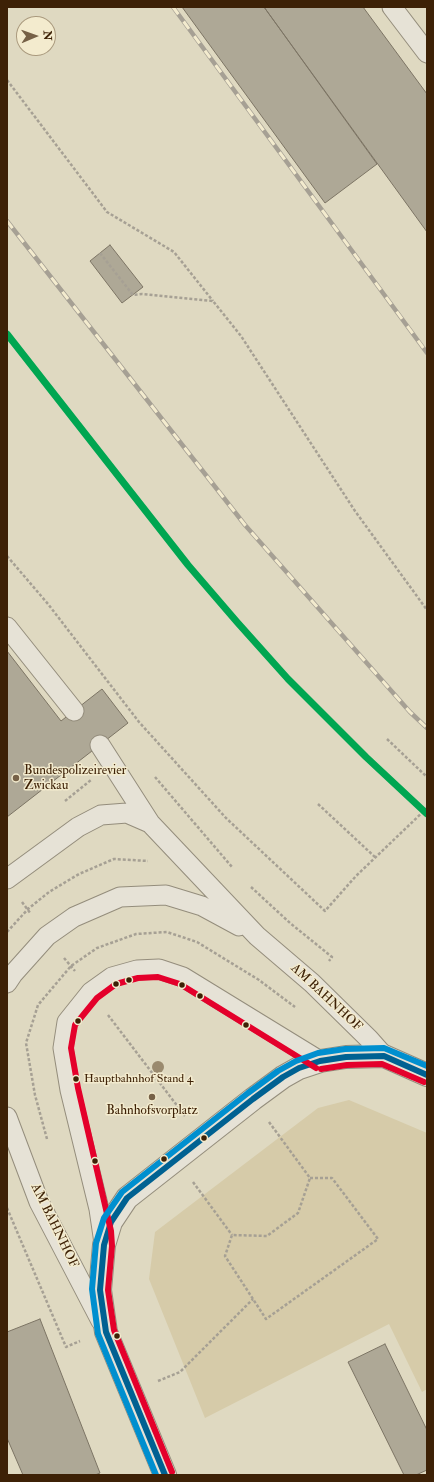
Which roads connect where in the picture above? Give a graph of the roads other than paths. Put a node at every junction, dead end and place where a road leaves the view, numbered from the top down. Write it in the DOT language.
graph roads {
  1 [pos="392,7"];
  2 [pos="427,53"];
  3 [pos="7,627"];
  4 [pos="74,711"];
  5 [pos="100,745"];
  6 [pos="150,823"];
  7 [pos="7,879"];
  8 [pos="257,936"];
  9 [pos="7,983"];
  10 [pos="384,1056"];
  11 [pos="320,1061"];
  12 [pos="427,1076"];
  13 [pos="7,1117"];
  14 [pos="104,1245"];
  15 [pos="106,1332"];
  16 [pos="165,1475"];
  1 -- 2 [label="lane"];
  3 -- 4 [label="lane"];
  5 -- 6 [label="lane"];
  6 -- 7 [label="lane, AM BAHNHOF"];
  6 -- 8 [label="lane, AM BAHNHOF"];
  8 -- 9 [label="lane, AM BAHNHOF"];
  8 -- 10 [label="lane, AM BAHNHOF"];
  10 -- 11 [label="street, AM BAHNHOF"];
  10 -- 12 [label="street"];
  11 -- 14 [label="street, AM BAHNHOF"];
  11 -- 14 [label="lane"];
  13 -- 15 [label="lane, AM BAHNHOF"];
  14 -- 15 [label="street, AM BAHNHOF"];
  15 -- 16 [label="street, AM BAHNHOF"];
}
